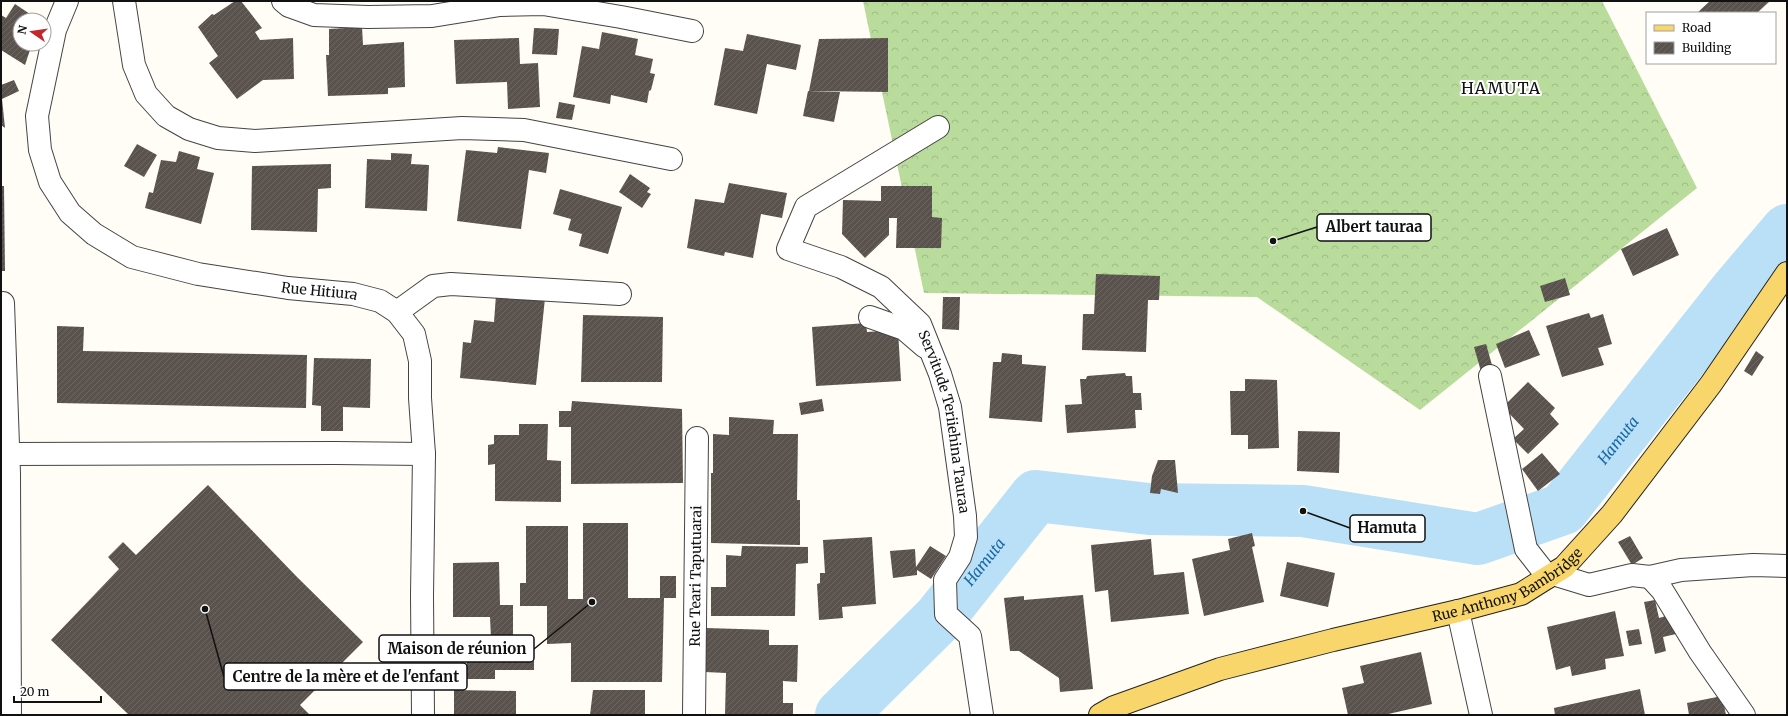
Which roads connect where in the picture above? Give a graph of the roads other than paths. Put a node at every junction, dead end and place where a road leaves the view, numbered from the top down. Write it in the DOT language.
graph roads {
  1 [pos="67,1"];
  2 [pos="124,1"];
  3 [pos="283,1"];
  4 [pos="692,32"];
  5 [pos="938,127"];
  6 [pos="671,159"];
  7 [pos="1787,273"];
  8 [pos="620,294"];
  9 [pos="3,303"];
  10 [pos="397,312"];
  11 [pos="870,317"];
  12 [pos="940,374"];
  13 [pos="1490,376"];
  14 [pos="697,438"];
  15 [pos="8,454"];
  16 [pos="424,454"];
  17 [pos="1787,566"];
  18 [pos="1550,576"];
  19 [pos="1650,577"];
  20 [pos="1458,611"];
  21 [pos="10,715"];
  22 [pos="423,715"];
  23 [pos="694,715"];
  24 [pos="982,715"];
  25 [pos="1100,715"];
  26 [pos="1482,715"];
  27 [pos="1744,715"];
  1 -- 10 [label="street, Rue Hitiura"];
  2 -- 6 [label="street"];
  3 -- 4 [label="street"];
  5 -- 12 [label="street, Servitude Teriiehina Tauraa"];
  7 -- 18 [label="main road, Rue Anthony Bambridge"];
  8 -- 10 [label="street"];
  9 -- 15 [label="street"];
  10 -- 16 [label="street, Rue Hitiura"];
  11 -- 12 [label="street"];
  12 -- 24 [label="street, Servitude Teriiehina Tauraa"];
  13 -- 18 [label="street"];
  14 -- 23 [label="street, Rue Teari Taputuarai"];
  15 -- 16 [label="street"];
  15 -- 21 [label="street"];
  16 -- 22 [label="street, Rue Hitiura"];
  17 -- 19 [label="street"];
  18 -- 19 [label="street"];
  18 -- 20 [label="main road, Rue Anthony Bambridge"];
  19 -- 27 [label="street"];
  20 -- 25 [label="main road, Rue Anthony Bambridge"];
  20 -- 26 [label="street"];
}
